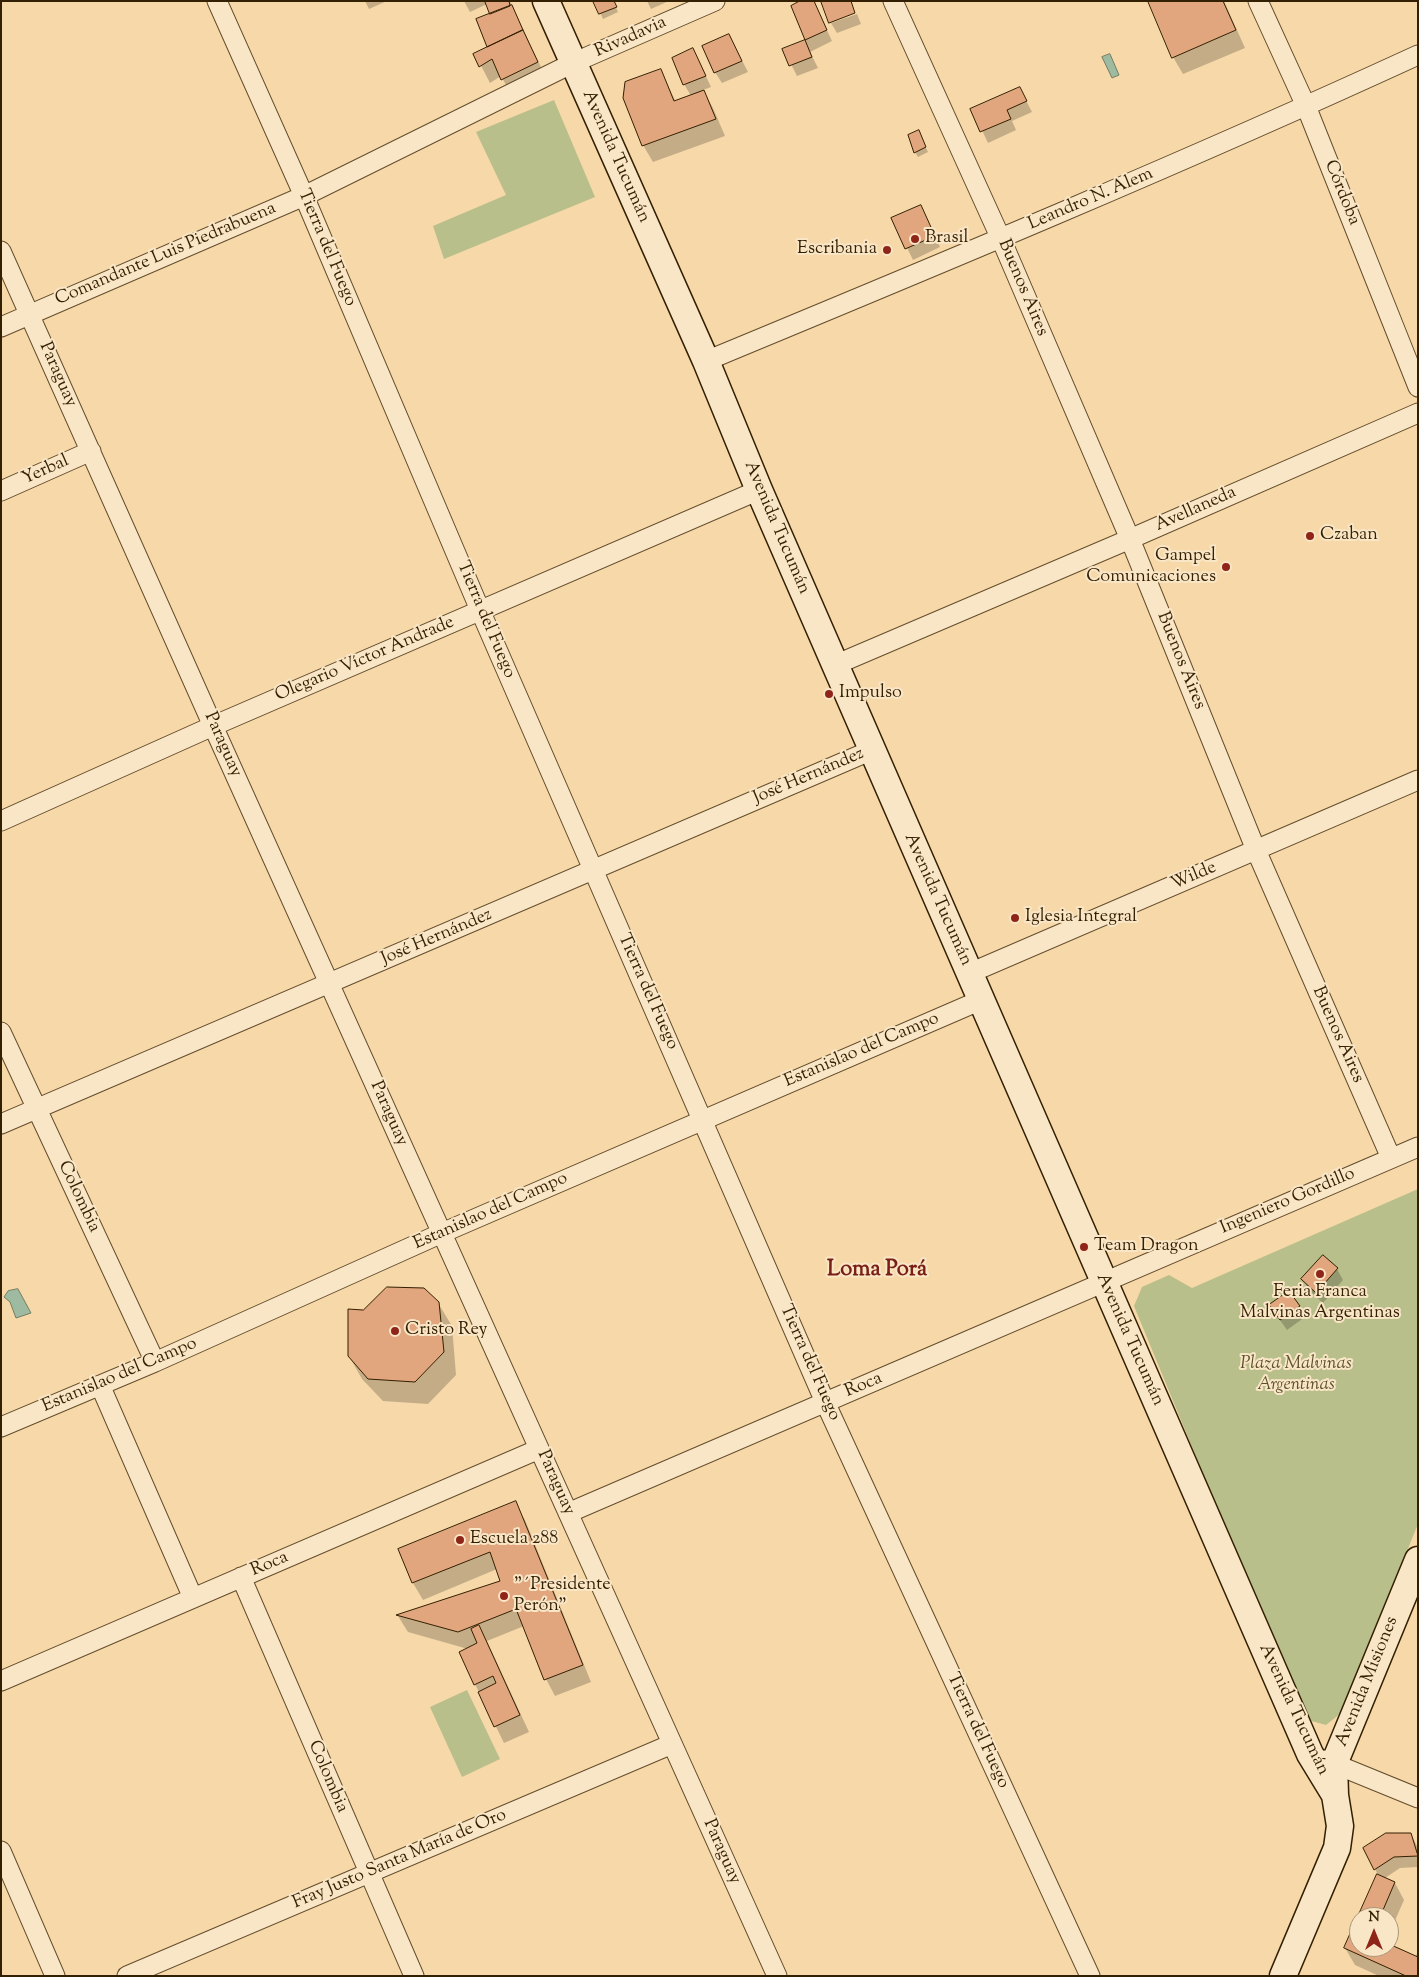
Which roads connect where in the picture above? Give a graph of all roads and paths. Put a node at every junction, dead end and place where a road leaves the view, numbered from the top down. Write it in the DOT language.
graph roads {
  1 [pos="217,1"];
  2 [pos="546,1"];
  3 [pos="715,1"];
  4 [pos="892,1"];
  5 [pos="1258,1"];
  6 [pos="1418,55"];
  7 [pos="574,63"];
  8 [pos="1306,106"];
  9 [pos="304,196"];
  10 [pos="1001,238"];
  11 [pos="1,252"];
  12 [pos="30,314"];
  13 [pos="1,327"];
  14 [pos="706,362"];
  15 [pos="1418,387"];
  16 [pos="1418,413"];
  17 [pos="91,451"];
  18 [pos="759,490"];
  19 [pos="1,491"];
  20 [pos="1130,539"];
  21 [pos="480,610"];
  22 [pos="835,665"];
  23 [pos="213,726"];
  24 [pos="872,750"];
  25 [pos="1418,780"];
  26 [pos="1,821"];
  27 [pos="1256,850"];
  28 [pos="594,870"];
  29 [pos="970,973"];
  30 [pos="330,984"];
  31 [pos="981,1000"];
  32 [pos="1,1032"];
  33 [pos="37,1108"];
  34 [pos="703,1120"];
  35 [pos="1,1124"];
  36 [pos="1418,1147"];
  37 [pos="1391,1158"];
  38 [pos="442,1233"];
  39 [pos="1104,1282"];
  40 [pos="155,1362"];
  41 [pos="100,1385"];
  42 [pos="825,1402"];
  43 [pos="1,1427"];
  44 [pos="539,1449"];
  45 [pos="568,1513"];
  46 [pos="1418,1560"];
  47 [pos="241,1577"];
  48 [pos="193,1598"];
  49 [pos="1,1680"];
  50 [pos="672,1744"];
  51 [pos="1310,1754"];
  52 [pos="1334,1764"];
  53 [pos="1335,1795"];
  54 [pos="1418,1798"];
  55 [pos="1,1851"];
  56 [pos="369,1873"];
  57 [pos="55,1976"];
  58 [pos="127,1976"];
  59 [pos="414,1976"];
  60 [pos="777,1976"];
  61 [pos="1090,1976"];
  62 [pos="1283,1976"];
  1 -- 9 [label="street, Tierra del Fuego"];
  2 -- 7 [label="main road, Avenida Tucumán"];
  3 -- 7 [label="street, Rivadavia"];
  4 -- 10 [label="street, Buenos Aires"];
  5 -- 8 [label="street, Córdoba"];
  6 -- 8 [label="street, Leandro N. Alem"];
  7 -- 9 [label="street, Comandante Luis Piedrabuena"];
  7 -- 14 [label="main road, Avenida Tucumán"];
  8 -- 10 [label="street, Leandro N. Alem"];
  8 -- 15 [label="street, Córdoba"];
  9 -- 12 [label="street, Comandante Luis Piedrabuena"];
  9 -- 21 [label="street, Tierra del Fuego"];
  10 -- 14 [label="street, Leandro N. Alem"];
  10 -- 20 [label="street, Buenos Aires"];
  11 -- 12 [label="street, Paraguay"];
  12 -- 13 [label="street, Comandante Luis Piedrabuena"];
  12 -- 17 [label="street, Paraguay"];
  14 -- 18 [label="main road, Avenida Tucumán"];
  16 -- 20 [label="street, Avellaneda"];
  17 -- 19 [label="street, Yerbal"];
  17 -- 23 [label="street, Paraguay"];
  18 -- 21 [label="street, Olegario Víctor Andrade"];
  18 -- 22 [label="main road, Avenida Tucumán"];
  20 -- 22 [label="street, Avellaneda"];
  20 -- 27 [label="street, Buenos Aires"];
  21 -- 23 [label="street, Olegario Víctor Andrade"];
  21 -- 28 [label="street, Tierra del Fuego"];
  22 -- 24 [label="main road, Avenida Tucumán"];
  23 -- 26 [label="street, Olegario Víctor Andrade"];
  23 -- 30 [label="street, Paraguay"];
  24 -- 28 [label="street, José Hernández"];
  24 -- 29 [label="main road, Avenida Tucumán"];
  25 -- 27 [label="street, Wilde"];
  27 -- 29 [label="street, Wilde"];
  27 -- 37 [label="street, Buenos Aires"];
  28 -- 30 [label="street, José Hernández"];
  28 -- 34 [label="street, Tierra del Fuego"];
  29 -- 31 [label="main road, Avenida Tucumán"];
  30 -- 33 [label="street, José Hernández"];
  30 -- 38 [label="street, Paraguay"];
  31 -- 34 [label="street, Estanislao del Campo"];
  31 -- 39 [label="main road, Avenida Tucumán"];
  32 -- 33 [label="street, Colombia"];
  33 -- 35 [label="street, José Hernández"];
  33 -- 40 [label="street, Colombia"];
  34 -- 38 [label="street, Estanislao del Campo"];
  34 -- 42 [label="street, Tierra del Fuego"];
  36 -- 37 [label="street, Ingeniero Gordillo"];
  37 -- 39 [label="street, Ingeniero Gordillo"];
  38 -- 40 [label="street, Estanislao del Campo"];
  38 -- 44 [label="street, Paraguay"];
  39 -- 42 [label="street, Roca"];
  39 -- 51 [label="main road, Avenida Tucumán"];
  40 -- 41 [label="street, Estanislao del Campo"];
  41 -- 43 [label="street, Estanislao del Campo"];
  41 -- 48 [label="street"];
  42 -- 45 [label="street, Roca"];
  42 -- 61 [label="street, Tierra del Fuego"];
  44 -- 45 [label="street, Paraguay"];
  44 -- 47 [label="street, Roca"];
  45 -- 50 [label="street, Paraguay"];
  46 -- 52 [label="main road, Avenida Misiones"];
  47 -- 48 [label="street, Roca"];
  47 -- 56 [label="street, Colombia"];
  48 -- 49 [label="street, Roca"];
  50 -- 56 [label="street, Fray Justo Santa María de Oro"];
  50 -- 60 [label="street, Paraguay"];
  51 -- 52 [label="street"];
  51 -- 53 [label="main road, Avenida Tucumán"];
  52 -- 53 [label="main road, Avenida Misiones"];
  52 -- 54 [label="street"];
  53 -- 62 [label="main road, Avenida Misiones"];
  55 -- 57 [label="street"];
  56 -- 58 [label="street, Fray Justo Santa María de Oro"];
  56 -- 59 [label="street, Colombia"];
}
